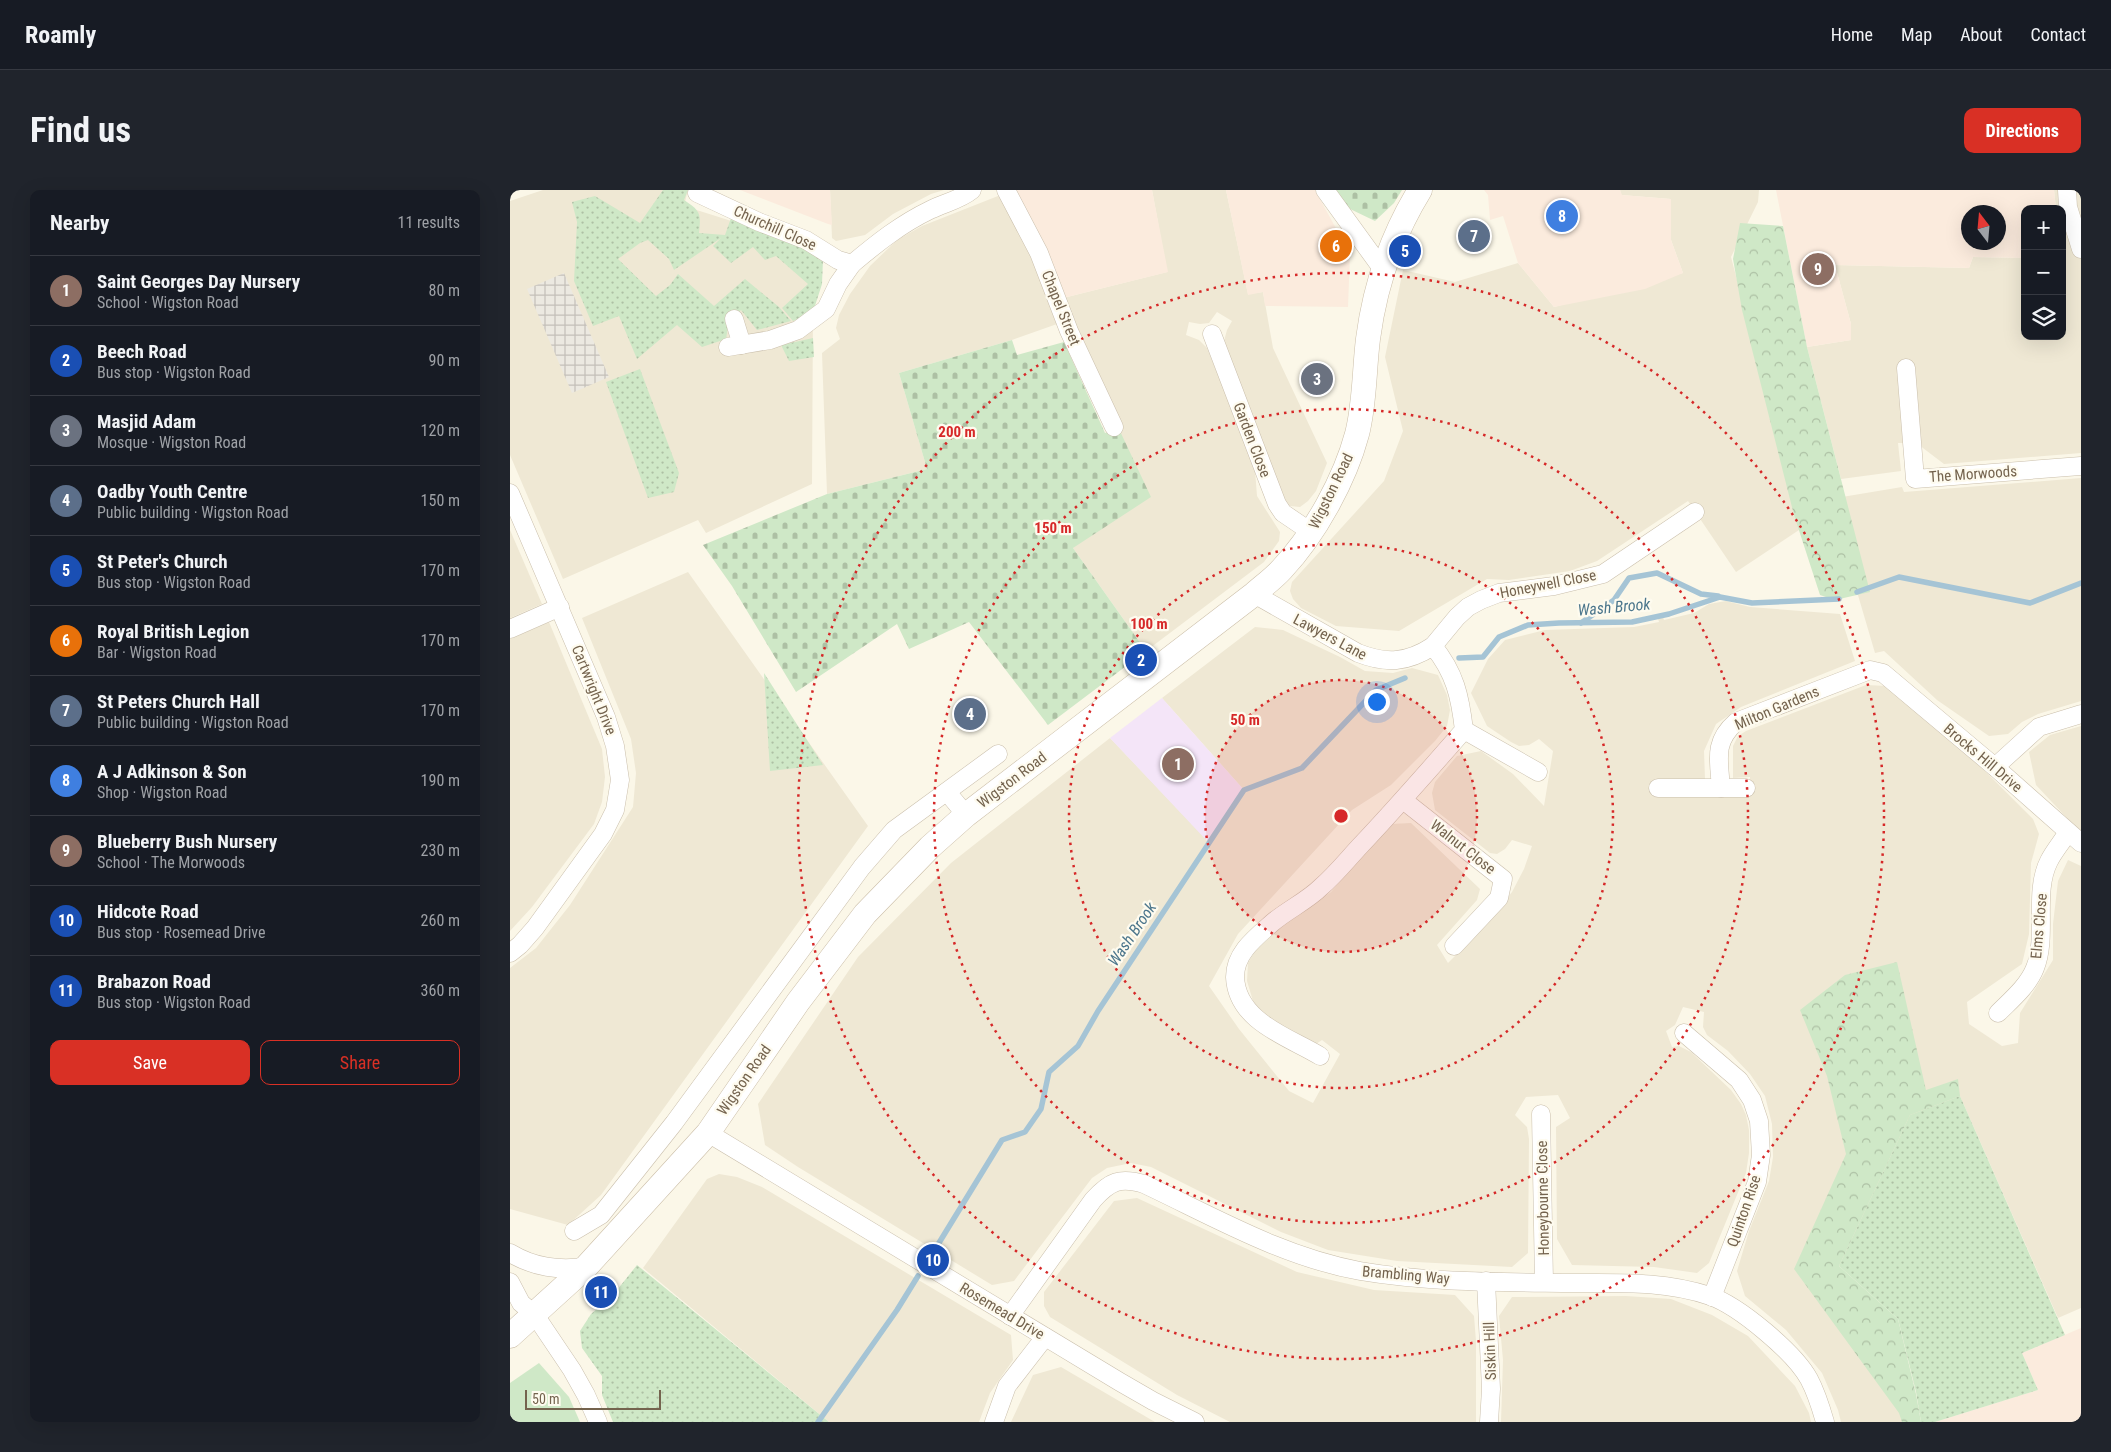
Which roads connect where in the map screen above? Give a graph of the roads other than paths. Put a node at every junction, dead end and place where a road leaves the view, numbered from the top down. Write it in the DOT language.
graph roads {
  1 [pos="972,190"];
  2 [pos="1006,190"];
  3 [pos="1326,190"];
  4 [pos="1420,190"];
  5 [pos="2067,190"];
  6 [pos="697,193"];
  7 [pos="2081,249"];
  8 [pos="852,264"];
  9 [pos="1382,270"];
  10 [pos="734,319"];
  11 [pos="1212,334"];
  12 [pos="1906,368"];
  13 [pos="1114,427"];
  14 [pos="2081,466"];
  15 [pos="510,493"];
  16 [pos="1695,512"];
  17 [pos="1311,532"];
  18 [pos="1254,594"];
  19 [pos="560,607"];
  20 [pos="510,629"];
  21 [pos="1432,646"];
  22 [pos="1884,673"];
  23 [pos="2081,714"];
  24 [pos="1464,730"];
  25 [pos="998,754"];
  26 [pos="1996,767"];
  27 [pos="1538,772"];
  28 [pos="1658,788"];
  29 [pos="1720,788"];
  30 [pos="1746,788"];
  31 [pos="947,792"];
  32 [pos="1403,800"];
  33 [pos="966,815"];
  34 [pos="2075,838"];
  35 [pos="1454,946"];
  36 [pos="510,953"];
  37 [pos="774,986"];
  38 [pos="798,1002"];
  39 [pos="1998,1013"];
  40 [pos="1684,1033"];
  41 [pos="1320,1056"];
  42 [pos="1541,1114"];
  43 [pos="708,1133"];
  44 [pos="574,1231"];
  45 [pos="510,1253"];
  46 [pos="586,1267"];
  47 [pos="1486,1281"];
  48 [pos="510,1282"];
  49 [pos="1544,1282"];
  50 [pos="1712,1297"];
  51 [pos="535,1315"];
  52 [pos="1010,1316"];
  53 [pos="510,1336"];
  54 [pos="1045,1337"];
  55 [pos="598,1422"];
  56 [pos="994,1422"];
  57 [pos="1195,1422"];
  58 [pos="1490,1422"];
  59 [pos="1825,1422"];
  1 -- 8 [label="street"];
  2 -- 13 [label="street, Chapel Street"];
  3 -- 9 [label="street"];
  4 -- 9 [label="main road, Wigston Road"];
  5 -- 7 [label="street"];
  6 -- 8 [label="street, Churchill Close"];
  8 -- 10 [label="street"];
  9 -- 17 [label="main road, Wigston Road"];
  11 -- 17 [label="street, Garden Close"];
  12 -- 14 [label="street, The Morwoods"];
  15 -- 19 [label="street, Cartwright Drive"];
  16 -- 21 [label="street, Honeywell Close"];
  17 -- 18 [label="main road, Wigston Road"];
  18 -- 21 [label="street, Lawyers Lane"];
  18 -- 33 [label="main road, Wigston Road"];
  19 -- 20 [label="street"];
  19 -- 36 [label="street, Cartwright Drive"];
  21 -- 24 [label="street"];
  22 -- 26 [label="street, Brocks Hill Drive"];
  22 -- 29 [label="street, Milton Gardens"];
  23 -- 26 [label="street"];
  24 -- 27 [label="street"];
  24 -- 32 [label="street"];
  25 -- 31 [label="street, Wigston Road"];
  26 -- 34 [label="street, Brocks Hill Drive"];
  28 -- 29 [label="street"];
  29 -- 30 [label="street"];
  31 -- 33 [label="street"];
  31 -- 37 [label="street, Wigston Road"];
  32 -- 35 [label="street, Walnut Close"];
  32 -- 41 [label="street"];
  33 -- 38 [label="main road, Wigston Road"];
  34 -- 39 [label="street, Elms Close"];
  37 -- 38 [label="street"];
  37 -- 44 [label="street, Wigston Road"];
  38 -- 43 [label="main road, Wigston Road"];
  40 -- 50 [label="street, Quinton Rise"];
  42 -- 49 [label="street, Honeybourne Close"];
  43 -- 46 [label="main road, Wigston Road"];
  43 -- 52 [label="street, Rosemead Drive"];
  45 -- 46 [label="street"];
  46 -- 51 [label="main road, Wigston Road"];
  47 -- 49 [label="street, Brambling Way"];
  47 -- 52 [label="street, Brambling Way"];
  47 -- 58 [label="street, Siskin Hill"];
  48 -- 51 [label="street"];
  49 -- 50 [label="street, Brambling Way"];
  50 -- 59 [label="street, Brambling Way"];
  51 -- 53 [label="main road, Wigston Road"];
  51 -- 55 [label="street"];
  52 -- 54 [label="street, Rosemead Drive"];
  54 -- 56 [label="street"];
  54 -- 57 [label="street, Rosemead Drive"];
}
